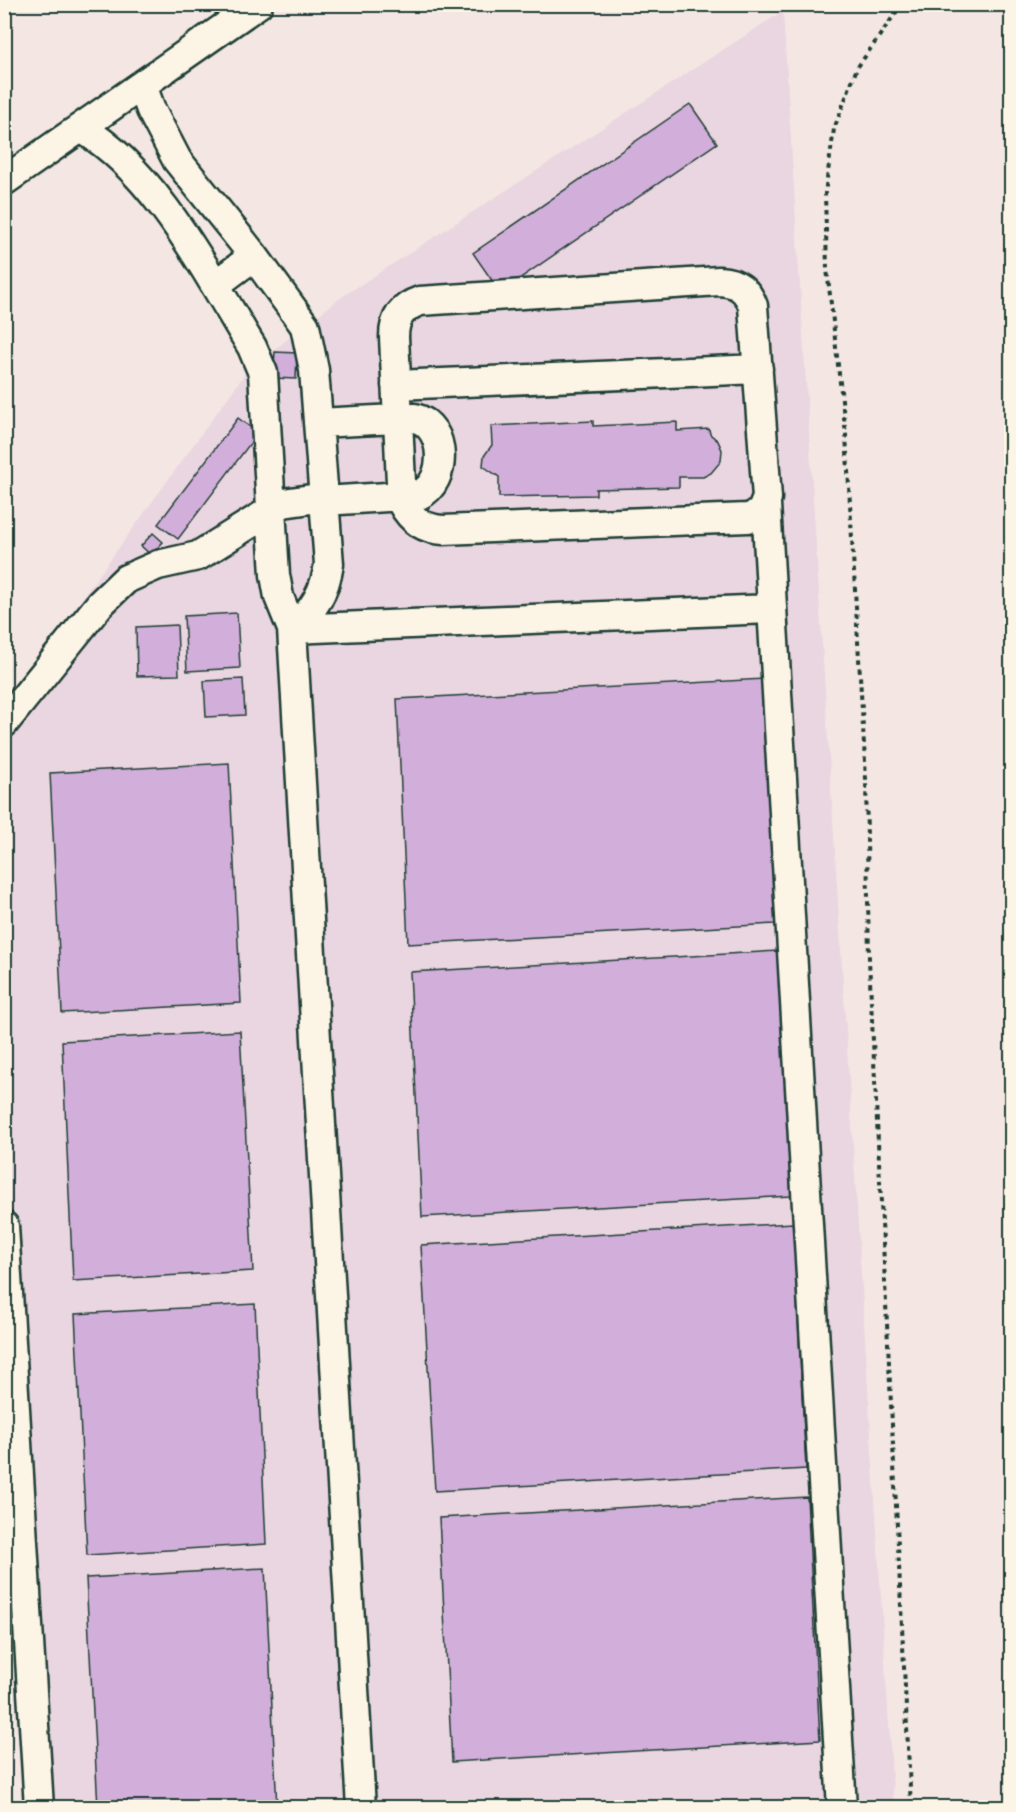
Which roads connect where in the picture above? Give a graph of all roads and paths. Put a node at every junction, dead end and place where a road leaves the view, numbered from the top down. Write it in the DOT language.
graph roads {
  1 [pos="258,4"];
  2 [pos="902,4"];
  3 [pos="142,85"];
  4 [pos="81,128"];
  5 [pos="4,181"];
  6 [pos="254,256"];
  7 [pos="214,285"];
  8 [pos="758,369"];
  9 [pos="396,385"];
  10 [pos="398,419"];
  11 [pos="318,423"];
  12 [pos="402,496"];
  13 [pos="324,501"];
  14 [pos="766,504"];
  15 [pos="271,510"];
  16 [pos="770,609"];
  17 [pos="292,629"];
  18 [pos="4,723"];
  19 [pos="4,1226"];
  20 [pos="39,1808"];
  21 [pos="361,1808"];
  22 [pos="842,1808"];
  23 [pos="911,1808"];
  1 -- 3 [label="lane"];
  2 -- 23 [label="path"];
  3 -- 4 [label="lane"];
  3 -- 6 [label="lane"];
  4 -- 5 [label="lane"];
  4 -- 7 [label="lane"];
  6 -- 7 [label="lane"];
  6 -- 11 [label="lane"];
  7 -- 15 [label="lane"];
  8 -- 9 [label="lane"];
  8 -- 9 [label="lane"];
  8 -- 14 [label="lane"];
  9 -- 10 [label="lane"];
  10 -- 11 [label="lane"];
  10 -- 12 [label="lane"];
  10 -- 12 [label="lane"];
  11 -- 13 [label="lane"];
  12 -- 13 [label="lane"];
  12 -- 14 [label="lane"];
  13 -- 15 [label="lane"];
  13 -- 17 [label="lane"];
  14 -- 16 [label="lane"];
  15 -- 17 [label="lane"];
  15 -- 18 [label="lane"];
  16 -- 17 [label="lane"];
  16 -- 22 [label="lane"];
  17 -- 21 [label="lane"];
  19 -- 20 [label="lane"];
}
